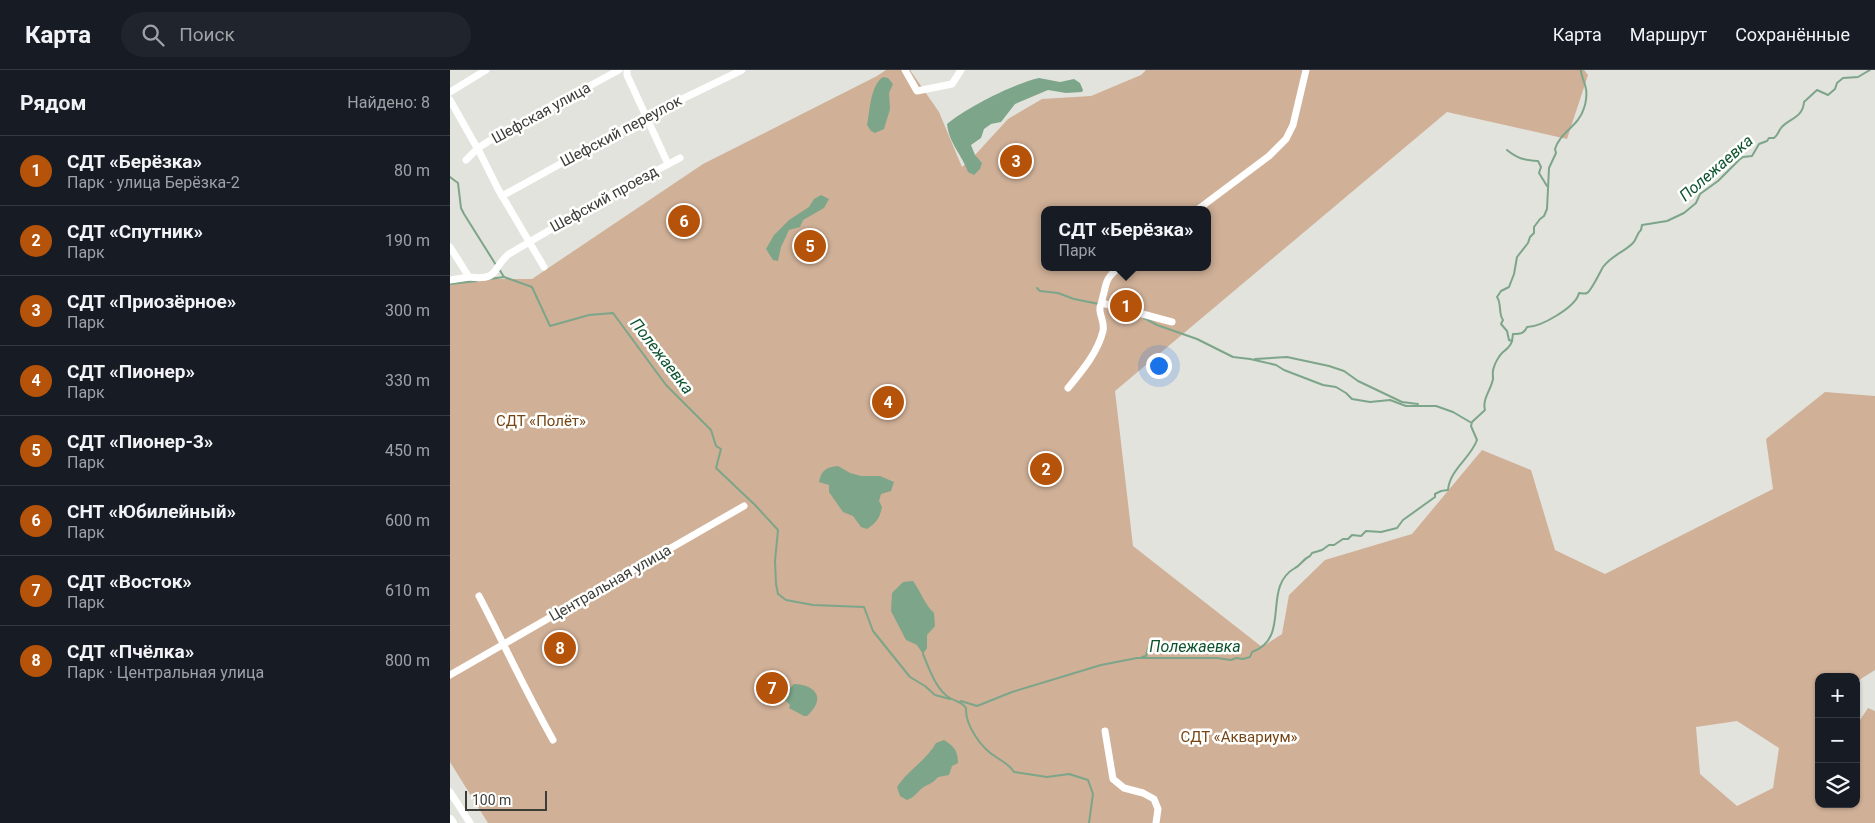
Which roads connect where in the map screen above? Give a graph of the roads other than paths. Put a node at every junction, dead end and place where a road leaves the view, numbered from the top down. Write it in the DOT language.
graph roads {
  1 [pos="486,70"];
  2 [pos="619,70"];
  3 [pos="627,70"];
  4 [pos="742,70"];
  5 [pos="905,70"];
  6 [pos="961,70"];
  7 [pos="1306,70"];
  8 [pos="450,92"];
  9 [pos="450,100"];
  10 [pos="647,116"];
  11 [pos="478,148"];
  12 [pos="680,158"];
  13 [pos="466,160"];
  14 [pos="668,164"];
  15 [pos="502,196"];
  16 [pos="1202,206"];
  17 [pos="529,242"];
  18 [pos="450,248"];
  19 [pos="544,267"];
  20 [pos="1116,271"];
  21 [pos="469,277"];
  22 [pos="450,280"];
  23 [pos="1102,303"];
  24 [pos="1172,322"];
  25 [pos="1068,388"];
  26 [pos="744,506"];
  27 [pos="479,596"];
  28 [pos="504,644"];
  29 [pos="450,675"];
  30 [pos="1106,731"];
  31 [pos="553,740"];
  32 [pos="450,792"];
  33 [pos="470,823"];
  34 [pos="1156,823"];
  1 -- 8 [label="street"];
  2 -- 11 [label="street, Шефская улица"];
  3 -- 10 [label="street"];
  4 -- 10 [label="street, Шефский переулок"];
  5 -- 6 [label="street"];
  7 -- 16 [label="street"];
  9 -- 11 [label="street"];
  10 -- 14 [label="street"];
  10 -- 15 [label="street, Шефский переулок"];
  11 -- 13 [label="street, Шефская улица"];
  11 -- 15 [label="street"];
  12 -- 14 [label="street, Шефский проезд"];
  14 -- 17 [label="street, Шефский проезд"];
  15 -- 17 [label="street"];
  17 -- 19 [label="street"];
  17 -- 21 [label="street"];
  18 -- 21 [label="street"];
  20 -- 23 [label="street"];
  21 -- 22 [label="street"];
  23 -- 24 [label="street"];
  23 -- 25 [label="street"];
  26 -- 28 [label="street, Центральная улица"];
  27 -- 28 [label="street"];
  28 -- 29 [label="street, Центральная улица"];
  28 -- 31 [label="street"];
  30 -- 34 [label="street"];
  32 -- 33 [label="street"];
}
